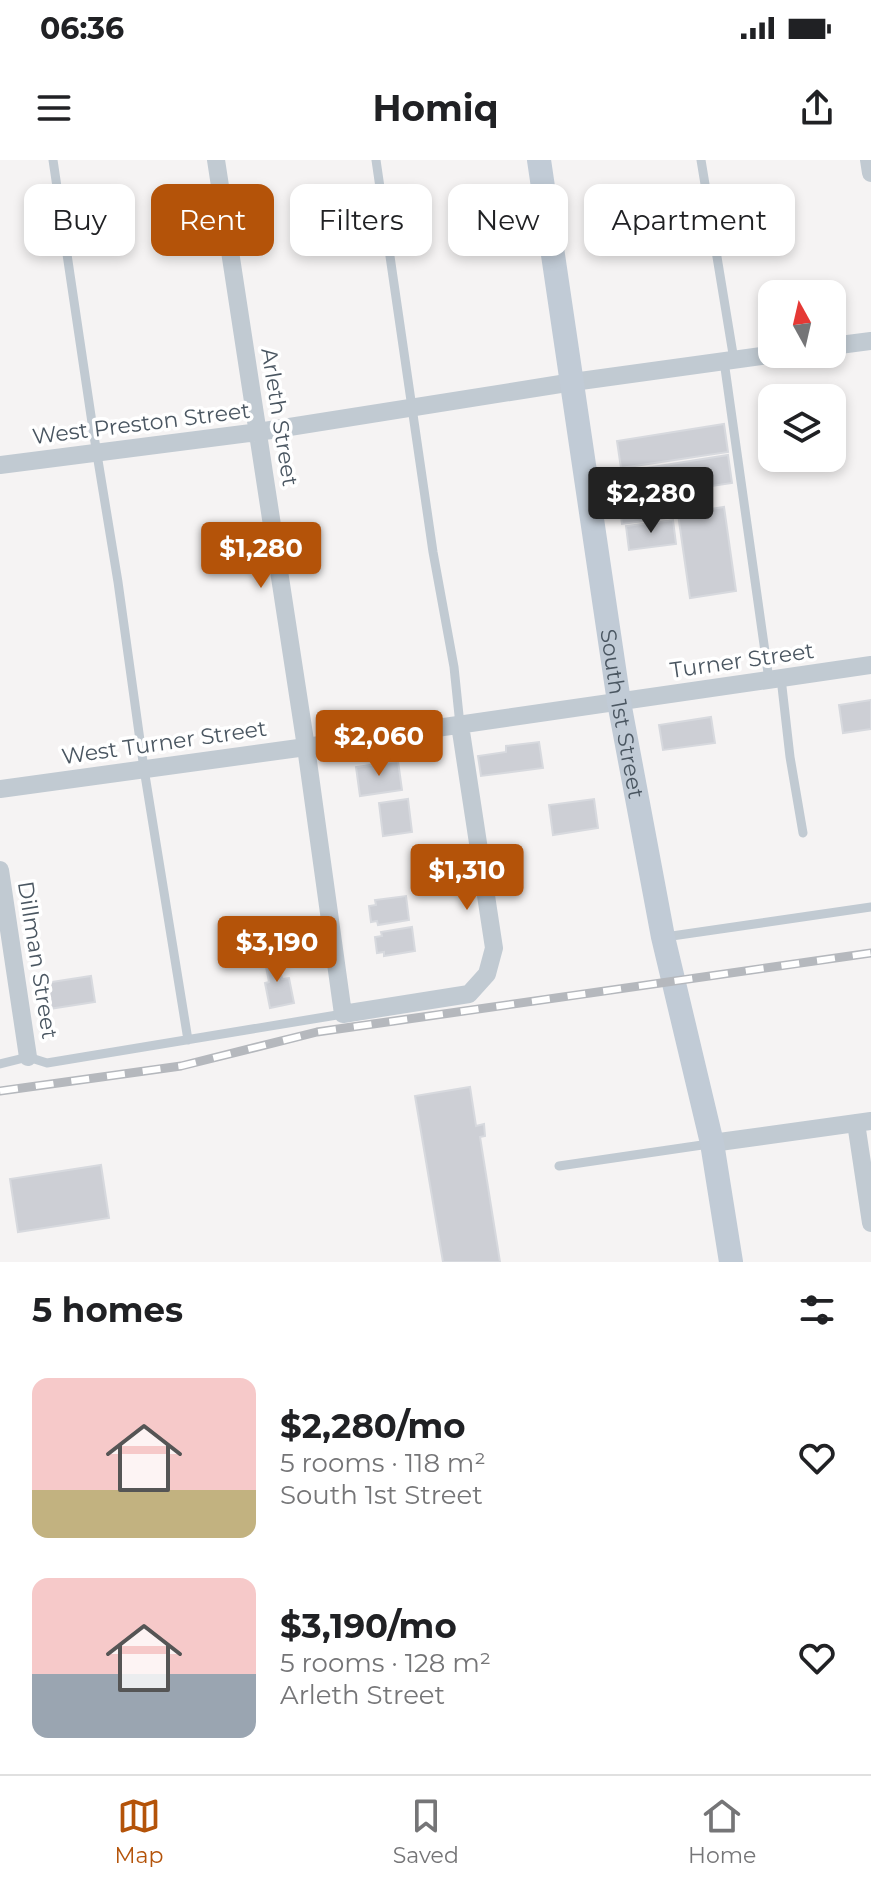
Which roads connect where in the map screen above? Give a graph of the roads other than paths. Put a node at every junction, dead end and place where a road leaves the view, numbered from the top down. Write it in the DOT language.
graph roads {
  1 [pos="53,160"];
  2 [pos="216,160"];
  3 [pos="376,160"];
  4 [pos="539,160"];
  5 [pos="701,160"];
  6 [pos="869,160"];
  7 [pos="871,173"];
  8 [pos="871,341"];
  9 [pos="846,344"];
  10 [pos="758,356"];
  11 [pos="729,360"];
  12 [pos="573,382"];
  13 [pos="411,407"];
  14 [pos="258,432"];
  15 [pos="98,453"];
  16 [pos="0,465"];
  17 [pos="871,665"];
  18 [pos="775,679"];
  19 [pos="619,702"];
  20 [pos="460,725"];
  21 [pos="306,747"];
  22 [pos="144,769"];
  23 [pos="0,789"];
  24 [pos="803,833"];
  25 [pos="0,870"];
  26 [pos="871,907"];
  27 [pos="663,937"];
  28 [pos="343,1014"];
  29 [pos="188,1040"];
  30 [pos="28,1057"];
  31 [pos="0,1064"];
  32 [pos="864,1122"];
  33 [pos="712,1143"];
  34 [pos="559,1166"];
  35 [pos="871,1223"];
  36 [pos="731,1262"];
  1 -- 15 [label="lane"];
  2 -- 14 [label="street, Arleth Street"];
  3 -- 13 [label="lane"];
  4 -- 12 [label="street, South 1st Street"];
  5 -- 11 [label="lane"];
  6 -- 7 [label="street"];
  8 -- 9 [label="street"];
  10 -- 11 [label="street, West Preston Street"];
  11 -- 12 [label="street, West Preston Street"];
  11 -- 18 [label="lane"];
  12 -- 13 [label="street, West Preston Street"];
  12 -- 19 [label="street, South 1st Street"];
  13 -- 14 [label="street, West Preston Street"];
  13 -- 20 [label="lane"];
  14 -- 15 [label="street, West Preston Street"];
  14 -- 21 [label="street, Arleth Street"];
  15 -- 16 [label="street, West Preston Street"];
  15 -- 22 [label="lane"];
  17 -- 18 [label="street, Turner Street"];
  18 -- 19 [label="street, Turner Street"];
  18 -- 24 [label="lane"];
  19 -- 20 [label="street, West Turner Street"];
  19 -- 27 [label="street, South 1st Street"];
  20 -- 21 [label="street, West Turner Street"];
  20 -- 28 [label="street"];
  21 -- 22 [label="street, West Turner Street"];
  21 -- 28 [label="street, Arleth Street"];
  22 -- 23 [label="street, West Turner Street"];
  22 -- 29 [label="lane"];
  25 -- 30 [label="street, Dillman Street"];
  26 -- 27 [label="lane"];
  27 -- 33 [label="street, South 1st Street"];
  28 -- 29 [label="lane"];
  29 -- 30 [label="lane"];
  30 -- 31 [label="lane"];
  32 -- 33 [label="street"];
  32 -- 35 [label="street"];
  33 -- 34 [label="lane"];
  33 -- 36 [label="street, South 1st Street"];
}
